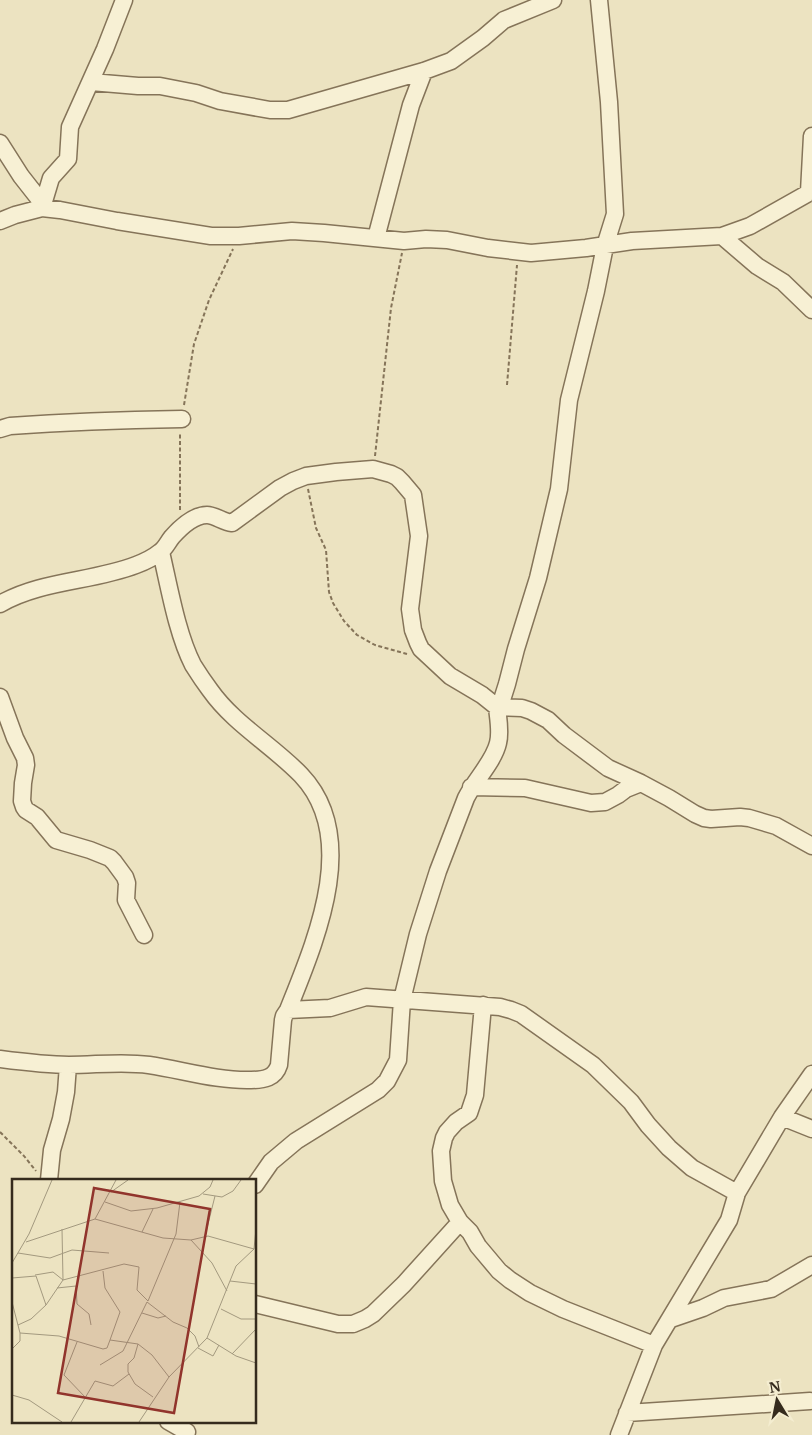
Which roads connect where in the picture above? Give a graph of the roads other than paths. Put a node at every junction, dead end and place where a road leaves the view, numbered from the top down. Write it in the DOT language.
graph roads {
  1 [pos="553,0"];
  2 [pos="599,0"];
  3 [pos="127,3"];
  4 [pos="424,71"];
  5 [pos="91,82"];
  6 [pos="812,136"];
  7 [pos="0,143"];
  8 [pos="810,191"];
  9 [pos="42,206"];
  10 [pos="0,221"];
  11 [pos="722,236"];
  12 [pos="376,238"];
  13 [pos="605,246"];
  14 [pos="812,310"];
  15 [pos="182,418"];
  16 [pos="0,429"];
  17 [pos="161,552"];
  18 [pos="0,604"];
  19 [pos="0,697"];
  20 [pos="497,707"];
  21 [pos="641,783"];
  22 [pos="471,787"];
  23 [pos="812,846"];
  24 [pos="144,935"];
  25 [pos="402,1000"];
  26 [pos="483,1005"];
  27 [pos="288,1010"];
  28 [pos="0,1060"];
  29 [pos="68,1065"];
  30 [pos="812,1074"];
  31 [pos="782,1117"];
  32 [pos="812,1129"];
  33 [pos="44,1177"];
  34 [pos="256,1184"];
  35 [pos="737,1193"];
  36 [pos="460,1222"];
  37 [pos="812,1266"];
  38 [pos="256,1304"];
  39 [pos="671,1318"];
  40 [pos="654,1345"];
  41 [pos="810,1400"];
  42 [pos="627,1413"];
  43 [pos="170,1422"];
  44 [pos="188,1430"];
  45 [pos="619,1435"];
  1 -- 4 [label="street"];
  2 -- 13 [label="street"];
  3 -- 5 [label="street"];
  4 -- 5 [label="street"];
  4 -- 12 [label="street"];
  5 -- 9 [label="street"];
  6 -- 8 [label="street"];
  7 -- 9 [label="street"];
  8 -- 11 [label="street"];
  9 -- 10 [label="street"];
  9 -- 12 [label="street"];
  11 -- 13 [label="street"];
  11 -- 14 [label="street"];
  12 -- 13 [label="street"];
  13 -- 20 [label="street"];
  15 -- 16 [label="street"];
  17 -- 18 [label="street"];
  17 -- 20 [label="street"];
  17 -- 27 [label="street"];
  19 -- 24 [label="street"];
  20 -- 21 [label="street"];
  20 -- 22 [label="street"];
  21 -- 22 [label="street"];
  21 -- 23 [label="street"];
  22 -- 25 [label="street"];
  25 -- 26 [label="street"];
  25 -- 27 [label="street"];
  25 -- 34 [label="street"];
  26 -- 35 [label="street"];
  26 -- 36 [label="street"];
  27 -- 29 [label="street"];
  28 -- 29 [label="street"];
  29 -- 33 [label="street"];
  30 -- 31 [label="street"];
  31 -- 32 [label="street"];
  31 -- 35 [label="street"];
  35 -- 39 [label="street"];
  36 -- 38 [label="street"];
  36 -- 40 [label="street"];
  37 -- 39 [label="street"];
  39 -- 40 [label="street"];
  40 -- 42 [label="street"];
  41 -- 42 [label="street"];
  42 -- 45 [label="street"];
  43 -- 44 [label="street"];
}
